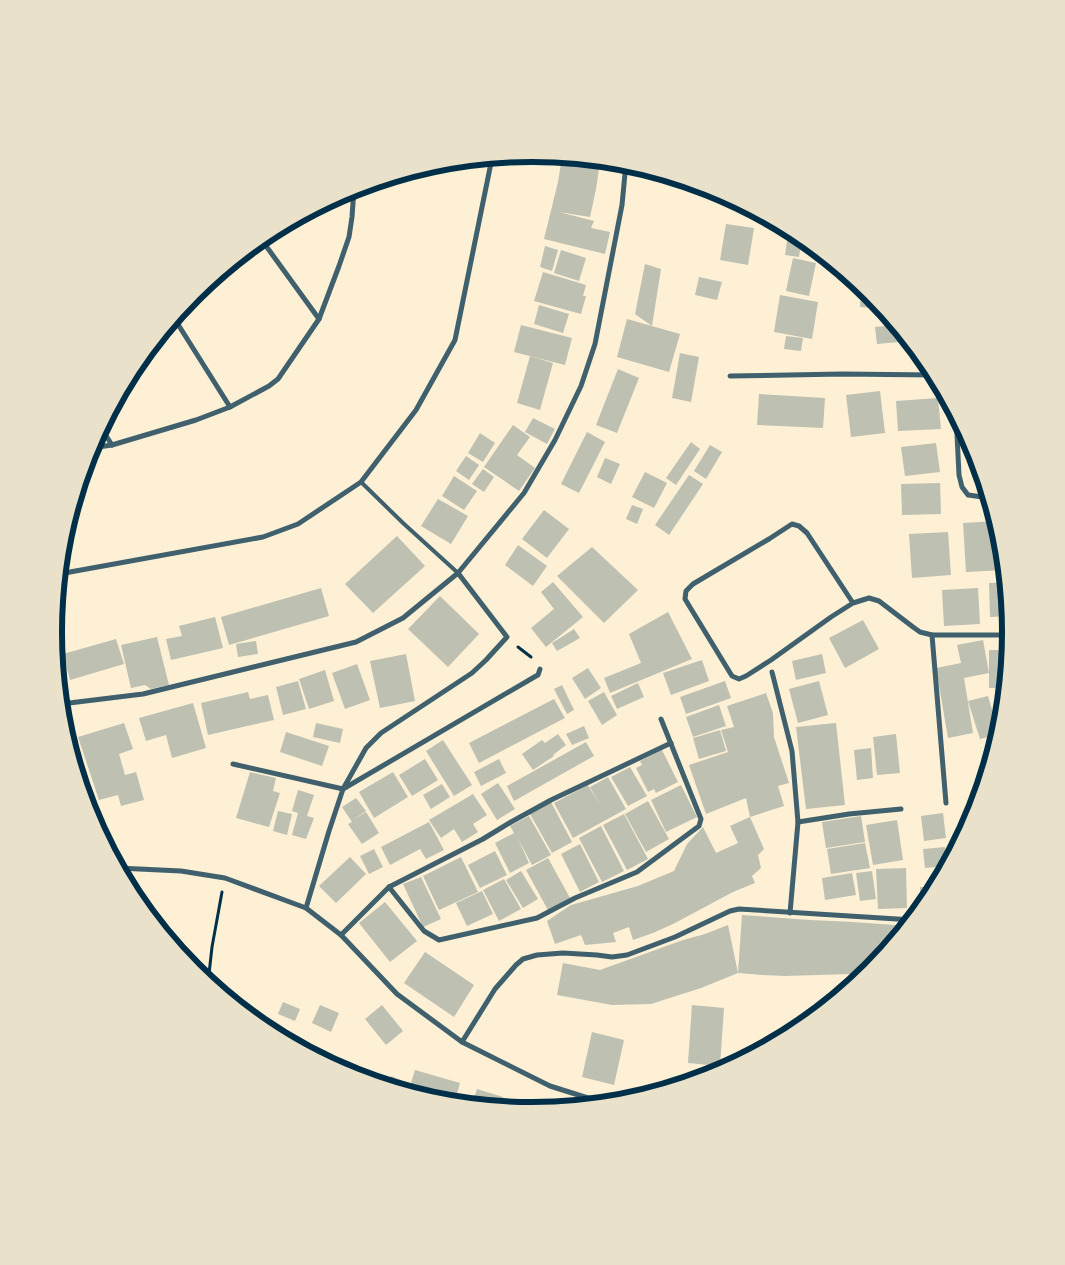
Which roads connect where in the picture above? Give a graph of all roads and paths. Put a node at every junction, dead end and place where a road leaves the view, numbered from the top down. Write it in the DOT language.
graph roads {
  1 [pos="491,165"];
  2 [pos="625,172"];
  3 [pos="353,198"];
  4 [pos="266,246"];
  5 [pos="318,318"];
  6 [pos="178,324"];
  7 [pos="925,375"];
  8 [pos="730,376"];
  9 [pos="230,407"];
  10 [pos="957,431"];
  11 [pos="106,436"];
  12 [pos="112,446"];
  13 [pos="101,447"];
  14 [pos="361,482"];
  15 [pos="982,497"];
  16 [pos="67,573"];
  17 [pos="458,573"];
  18 [pos="853,603"];
  19 [pos="932,635"];
  20 [pos="1002,635"];
  21 [pos="507,637"];
  22 [pos="540,669"];
  23 [pos="772,672"];
  24 [pos="69,703"];
  25 [pos="661,719"];
  26 [pos="671,743"];
  27 [pos="233,764"];
  28 [pos="343,789"];
  29 [pos="946,803"];
  30 [pos="901,809"];
  31 [pos="798,822"];
  32 [pos="126,868"];
  33 [pos="225,878"];
  34 [pos="389,887"];
  35 [pos="306,908"];
  36 [pos="790,913"];
  37 [pos="905,919"];
  38 [pos="341,935"];
  39 [pos="209,973"];
  40 [pos="462,1042"];
  41 [pos="589,1098"];
  1 -- 14 [label="street"];
  2 -- 17 [label="street"];
  3 -- 5 [label="street"];
  4 -- 5 [label="street"];
  5 -- 9 [label="street"];
  6 -- 9 [label="street"];
  7 -- 8 [label="street"];
  9 -- 12 [label="street"];
  10 -- 15 [label="street"];
  11 -- 12 [label="street"];
  12 -- 13 [label="street"];
  14 -- 16 [label="street"];
  14 -- 17 [label="lane"];
  17 -- 21 [label="street"];
  17 -- 24 [label="street"];
  18 -- 18 [label="street"];
  18 -- 19 [label="street"];
  19 -- 20 [label="street"];
  19 -- 29 [label="street"];
  21 -- 22 [label="path"];
  21 -- 28 [label="street"];
  22 -- 28 [label="street"];
  23 -- 31 [label="street"];
  25 -- 26 [label="street"];
  26 -- 34 [label="street"];
  26 -- 34 [label="street"];
  27 -- 28 [label="street"];
  28 -- 35 [label="street"];
  30 -- 31 [label="street"];
  31 -- 36 [label="street"];
  32 -- 33 [label="street"];
  33 -- 35 [label="street"];
  33 -- 39 [label="path"];
  34 -- 38 [label="street"];
  35 -- 38 [label="street"];
  36 -- 37 [label="street"];
  36 -- 40 [label="street"];
  38 -- 40 [label="street"];
  40 -- 41 [label="street"];
}
